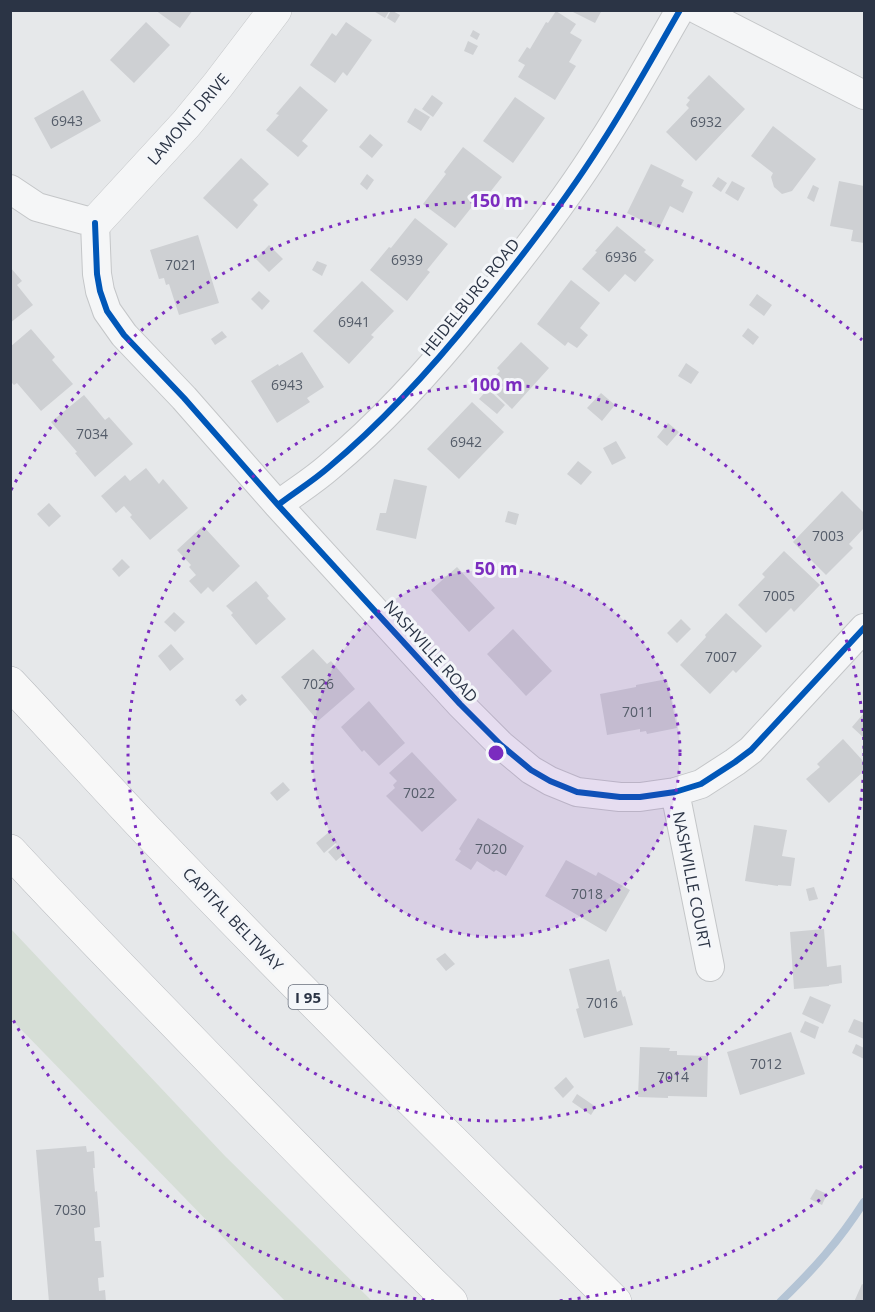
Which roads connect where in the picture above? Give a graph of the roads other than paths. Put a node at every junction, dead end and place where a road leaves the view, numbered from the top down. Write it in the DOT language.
graph roads {
  1 [pos="275,10"];
  2 [pos="680,10"];
  3 [pos="698,10"];
  4 [pos="864,95"];
  5 [pos="10,189"];
  6 [pos="95,223"];
  7 [pos="278,505"];
  8 [pos="864,628"];
  9 [pos="10,683"];
  10 [pos="675,792"];
  11 [pos="10,851"];
  12 [pos="710,968"];
  13 [pos="451,1302"];
  14 [pos="615,1302"];
  1 -- 6 [label="street, LAMONT DRIVE"];
  2 -- 7 [label="street, HEIDELBURG ROAD"];
  3 -- 4 [label="street"];
  5 -- 6 [label="street"];
  6 -- 7 [label="street, NASHVILLE ROAD"];
  7 -- 10 [label="street, NASHVILLE ROAD"];
  8 -- 10 [label="street, NASHVILLE ROAD"];
  9 -- 14 [label="highway, CAPITAL BELTWAY / I 95"];
  10 -- 12 [label="street, NASHVILLE COURT"];
  11 -- 13 [label="highway"];
}
